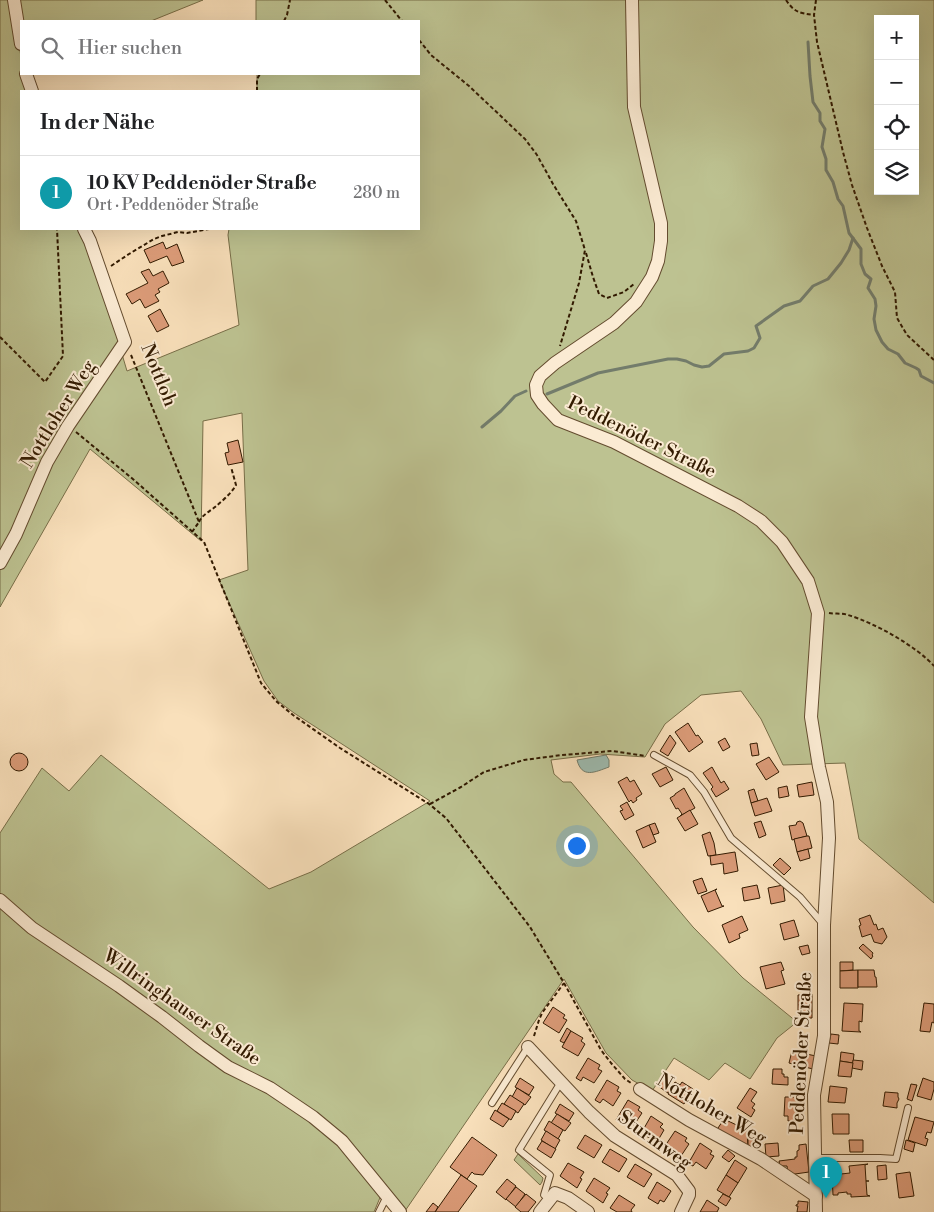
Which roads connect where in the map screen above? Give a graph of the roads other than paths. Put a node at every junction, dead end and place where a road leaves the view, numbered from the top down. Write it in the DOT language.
graph roads {
  1 [pos="14,0"];
  2 [pos="632,0"];
  3 [pos="20,38"];
  4 [pos="26,75"];
  5 [pos="32,90"];
  6 [pos="84,230"];
  7 [pos="125,342"];
  8 [pos="0,562"];
  9 [pos="654,755"];
  10 [pos="0,900"];
  11 [pos="824,925"];
  12 [pos="528,1047"];
  13 [pos="561,1082"];
  14 [pos="640,1089"];
  15 [pos="492,1102"];
  16 [pos="908,1108"];
  17 [pos="815,1158"];
  18 [pos="388,1196"];
  19 [pos="816,1196"];
  20 [pos="550,1200"];
  21 [pos="379,1212"];
  22 [pos="400,1212"];
  23 [pos="540,1212"];
  24 [pos="588,1212"];
  25 [pos="681,1212"];
  26 [pos="816,1212"];
  1 -- 3 [label="street"];
  2 -- 11 [label="street, Peddenöder Straße"];
  4 -- 5 [label="street"];
  6 -- 7 [label="street, Nottloh"];
  7 -- 8 [label="street, Nottloher Weg"];
  9 -- 11 [label="lane"];
  10 -- 18 [label="street, Willringhauser Straße"];
  11 -- 17 [label="street, Peddenöder Straße"];
  12 -- 13 [label="street, Sturmweg"];
  12 -- 15 [label="lane"];
  13 -- 20 [label="lane"];
  13 -- 25 [label="street, Sturmweg"];
  14 -- 19 [label="street, Nottloher Weg"];
  16 -- 17 [label="lane"];
  17 -- 19 [label="street, Peddenöder Straße"];
  18 -- 21 [label="lane"];
  18 -- 22 [label="street, Willringhauser Straße"];
  19 -- 26 [label="street, Peddenöder Straße"];
  20 -- 23 [label="street"];
  20 -- 24 [label="street"];
}
